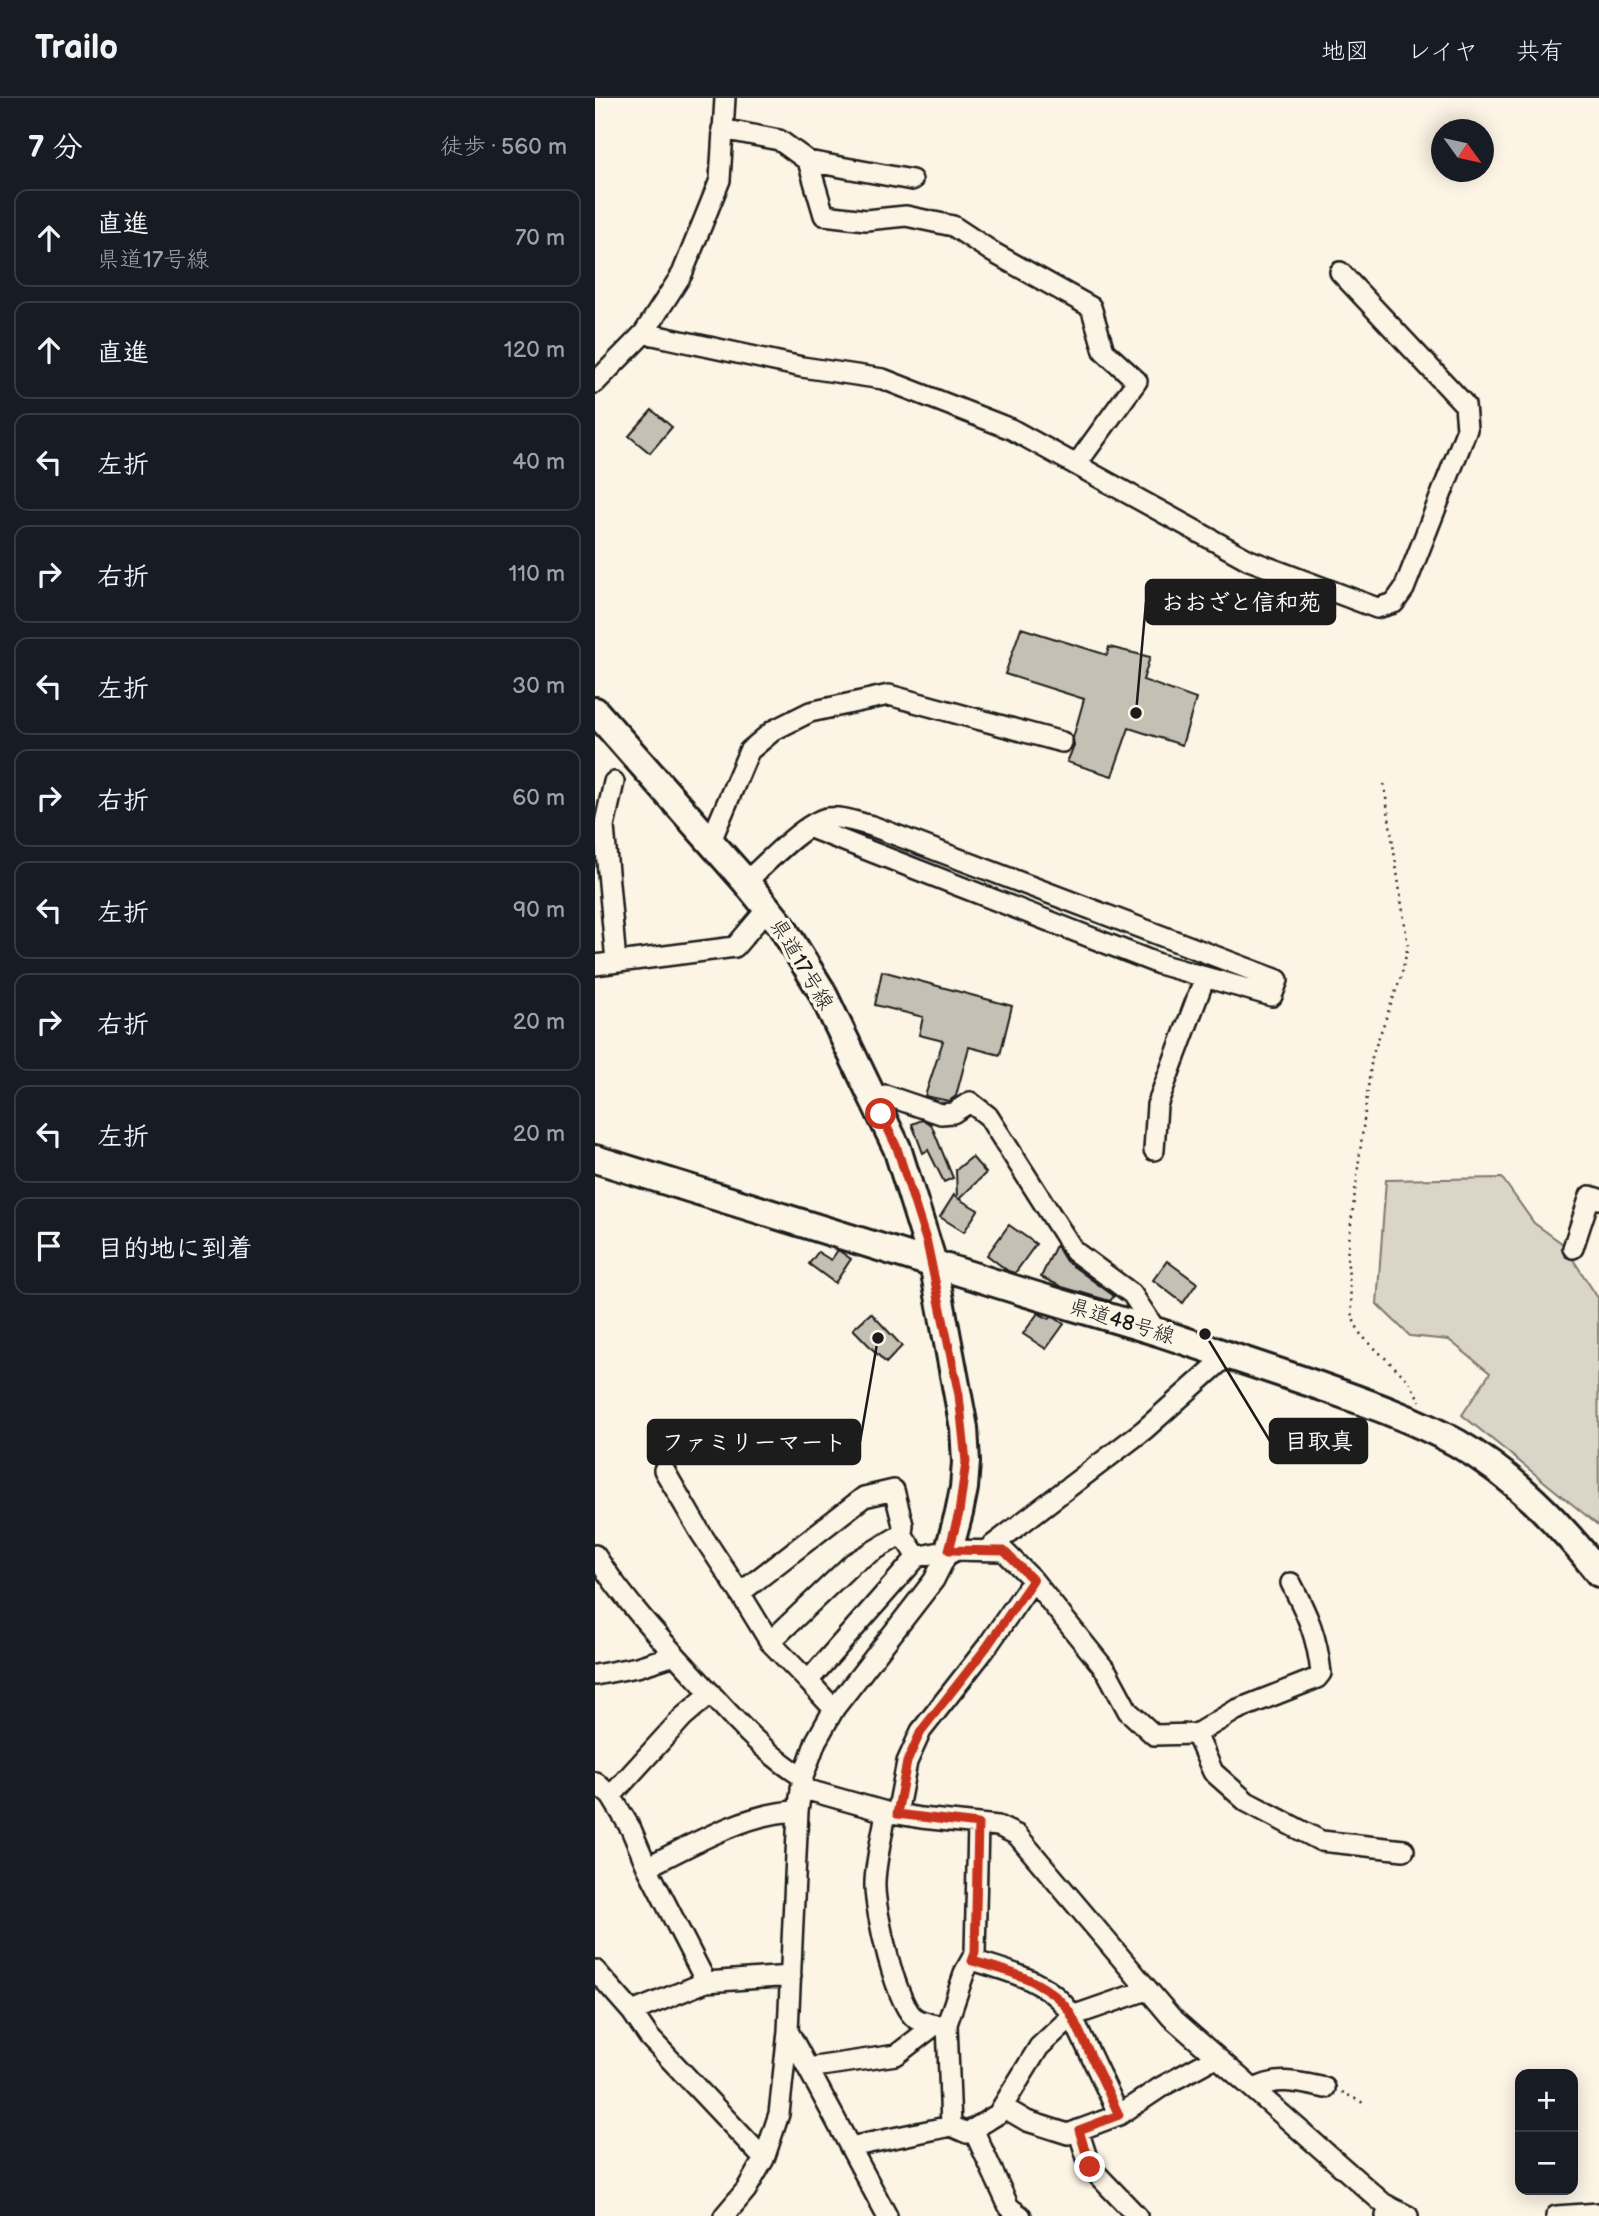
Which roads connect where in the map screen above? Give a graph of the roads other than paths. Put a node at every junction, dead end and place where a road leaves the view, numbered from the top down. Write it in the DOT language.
graph roads {
  1 [pos="725,98"];
  2 [pos="722,130"];
  3 [pos="808,161"];
  4 [pos="912,180"];
  5 [pos="1340,272"];
  6 [pos="644,333"];
  7 [pos="595,383"];
  8 [pos="1076,465"];
  9 [pos="595,711"];
  10 [pos="1062,742"];
  11 [pos="614,782"];
  12 [pos="808,827"];
  13 [pos="710,843"];
  14 [pos="746,882"];
  15 [pos="768,908"];
  16 [pos="616,962"];
  17 [pos="595,965"];
  18 [pos="1205,977"];
  19 [pos="873,1100"];
  20 [pos="1154,1150"];
  21 [pos="595,1159"];
  22 [pos="1599,1199"];
  23 [pos="1573,1248"];
  24 [pos="933,1263"];
  25 [pos="1157,1332"];
  26 [pos="1228,1355"];
  27 [pos="664,1471"];
  28 [pos="902,1534"];
  29 [pos="949,1550"];
  30 [pos="985,1551"];
  31 [pos="595,1555"];
  32 [pos="917,1557"];
  33 [pos="1599,1573"];
  34 [pos="1033,1580"];
  35 [pos="1291,1583"];
  36 [pos="740,1593"];
  37 [pos="770,1642"];
  38 [pos="675,1654"];
  39 [pos="595,1675"];
  40 [pos="808,1681"];
  41 [pos="711,1693"];
  42 [pos="834,1709"];
  43 [pos="1196,1734"];
  44 [pos="595,1782"];
  45 [pos="802,1782"];
  46 [pos="611,1796"];
  47 [pos="799,1811"];
  48 [pos="892,1813"];
  49 [pos="978,1824"];
  50 [pos="1404,1850"];
  51 [pos="647,1867"];
  52 [pos="972,1961"];
  53 [pos="595,1970"];
  54 [pos="790,1976"];
  55 [pos="706,1982"];
  56 [pos="1147,1990"];
  57 [pos="632,2012"];
  58 [pos="1072,2016"];
  59 [pos="941,2025"];
  60 [pos="787,2031"];
  61 [pos="1216,2057"];
  62 [pos="808,2068"];
  63 [pos="1325,2088"];
  64 [pos="1255,2089"];
  65 [pos="1003,2107"];
  66 [pos="1119,2115"];
  67 [pos="951,2126"];
  68 [pos="973,2129"];
  69 [pos="1079,2130"];
  70 [pos="850,2147"];
  71 [pos="764,2160"];
  72 [pos="1395,2213"];
  73 [pos="1599,2213"];
  74 [pos="724,2216"];
  75 [pos="887,2216"];
  76 [pos="1021,2216"];
  77 [pos="1137,2216"];
  78 [pos="1556,2216"];
  1 -- 2 [label="street"];
  2 -- 3 [label="street"];
  2 -- 6 [label="street"];
  3 -- 4 [label="street"];
  3 -- 8 [label="street"];
  5 -- 8 [label="street"];
  6 -- 7 [label="street"];
  6 -- 8 [label="street"];
  9 -- 13 [label="main road, 県道17号線"];
  10 -- 13 [label="street"];
  11 -- 16 [label="street"];
  12 -- 14 [label="street"];
  12 -- 18 [label="street"];
  12 -- 18 [label="street"];
  13 -- 14 [label="main road, 県道17号線"];
  14 -- 15 [label="main road, 県道17号線"];
  15 -- 16 [label="street"];
  15 -- 19 [label="main road, 県道17号線"];
  16 -- 17 [label="street"];
  18 -- 20 [label="street"];
  19 -- 24 [label="main road, 県道17号線"];
  19 -- 25 [label="street"];
  21 -- 24 [label="main road, 県道48号線"];
  22 -- 23 [label="street"];
  24 -- 25 [label="main road, 県道48号線"];
  24 -- 29 [label="main road, 県道17号線"];
  25 -- 26 [label="main road, 県道48号線"];
  26 -- 30 [label="street"];
  26 -- 33 [label="main road, 県道48号線"];
  27 -- 36 [label="street"];
  28 -- 32 [label="street"];
  28 -- 36 [label="street"];
  28 -- 37 [label="street"];
  29 -- 30 [label="street"];
  29 -- 32 [label="street"];
  29 -- 42 [label="street"];
  30 -- 34 [label="street"];
  31 -- 38 [label="street"];
  32 -- 40 [label="street"];
  34 -- 43 [label="street"];
  34 -- 48 [label="street"];
  35 -- 43 [label="street"];
  36 -- 37 [label="street"];
  37 -- 40 [label="street"];
  38 -- 39 [label="street"];
  38 -- 41 [label="street"];
  40 -- 42 [label="street"];
  41 -- 45 [label="street"];
  41 -- 46 [label="street"];
  42 -- 45 [label="street"];
  43 -- 50 [label="street"];
  44 -- 46 [label="street"];
  45 -- 47 [label="street"];
  45 -- 48 [label="street"];
  46 -- 51 [label="street"];
  47 -- 51 [label="street"];
  47 -- 54 [label="street"];
  48 -- 49 [label="street"];
  48 -- 59 [label="street"];
  49 -- 52 [label="street"];
  49 -- 56 [label="street"];
  51 -- 55 [label="street"];
  52 -- 58 [label="street"];
  52 -- 59 [label="street"];
  53 -- 57 [label="street"];
  54 -- 55 [label="street"];
  54 -- 60 [label="street"];
  55 -- 57 [label="street"];
  56 -- 58 [label="street"];
  56 -- 61 [label="street"];
  57 -- 71 [label="street"];
  58 -- 65 [label="street"];
  58 -- 66 [label="street"];
  59 -- 62 [label="street"];
  59 -- 67 [label="street"];
  60 -- 62 [label="street"];
  60 -- 71 [label="street"];
  61 -- 64 [label="street"];
  61 -- 66 [label="street"];
  62 -- 70 [label="street"];
  63 -- 64 [label="street"];
  64 -- 72 [label="street"];
  65 -- 68 [label="street"];
  65 -- 69 [label="street"];
  66 -- 69 [label="street"];
  67 -- 68 [label="street"];
  67 -- 70 [label="street"];
  68 -- 76 [label="street"];
  69 -- 77 [label="street"];
  70 -- 75 [label="street"];
  71 -- 74 [label="street"];
  73 -- 78 [label="street"];
}
